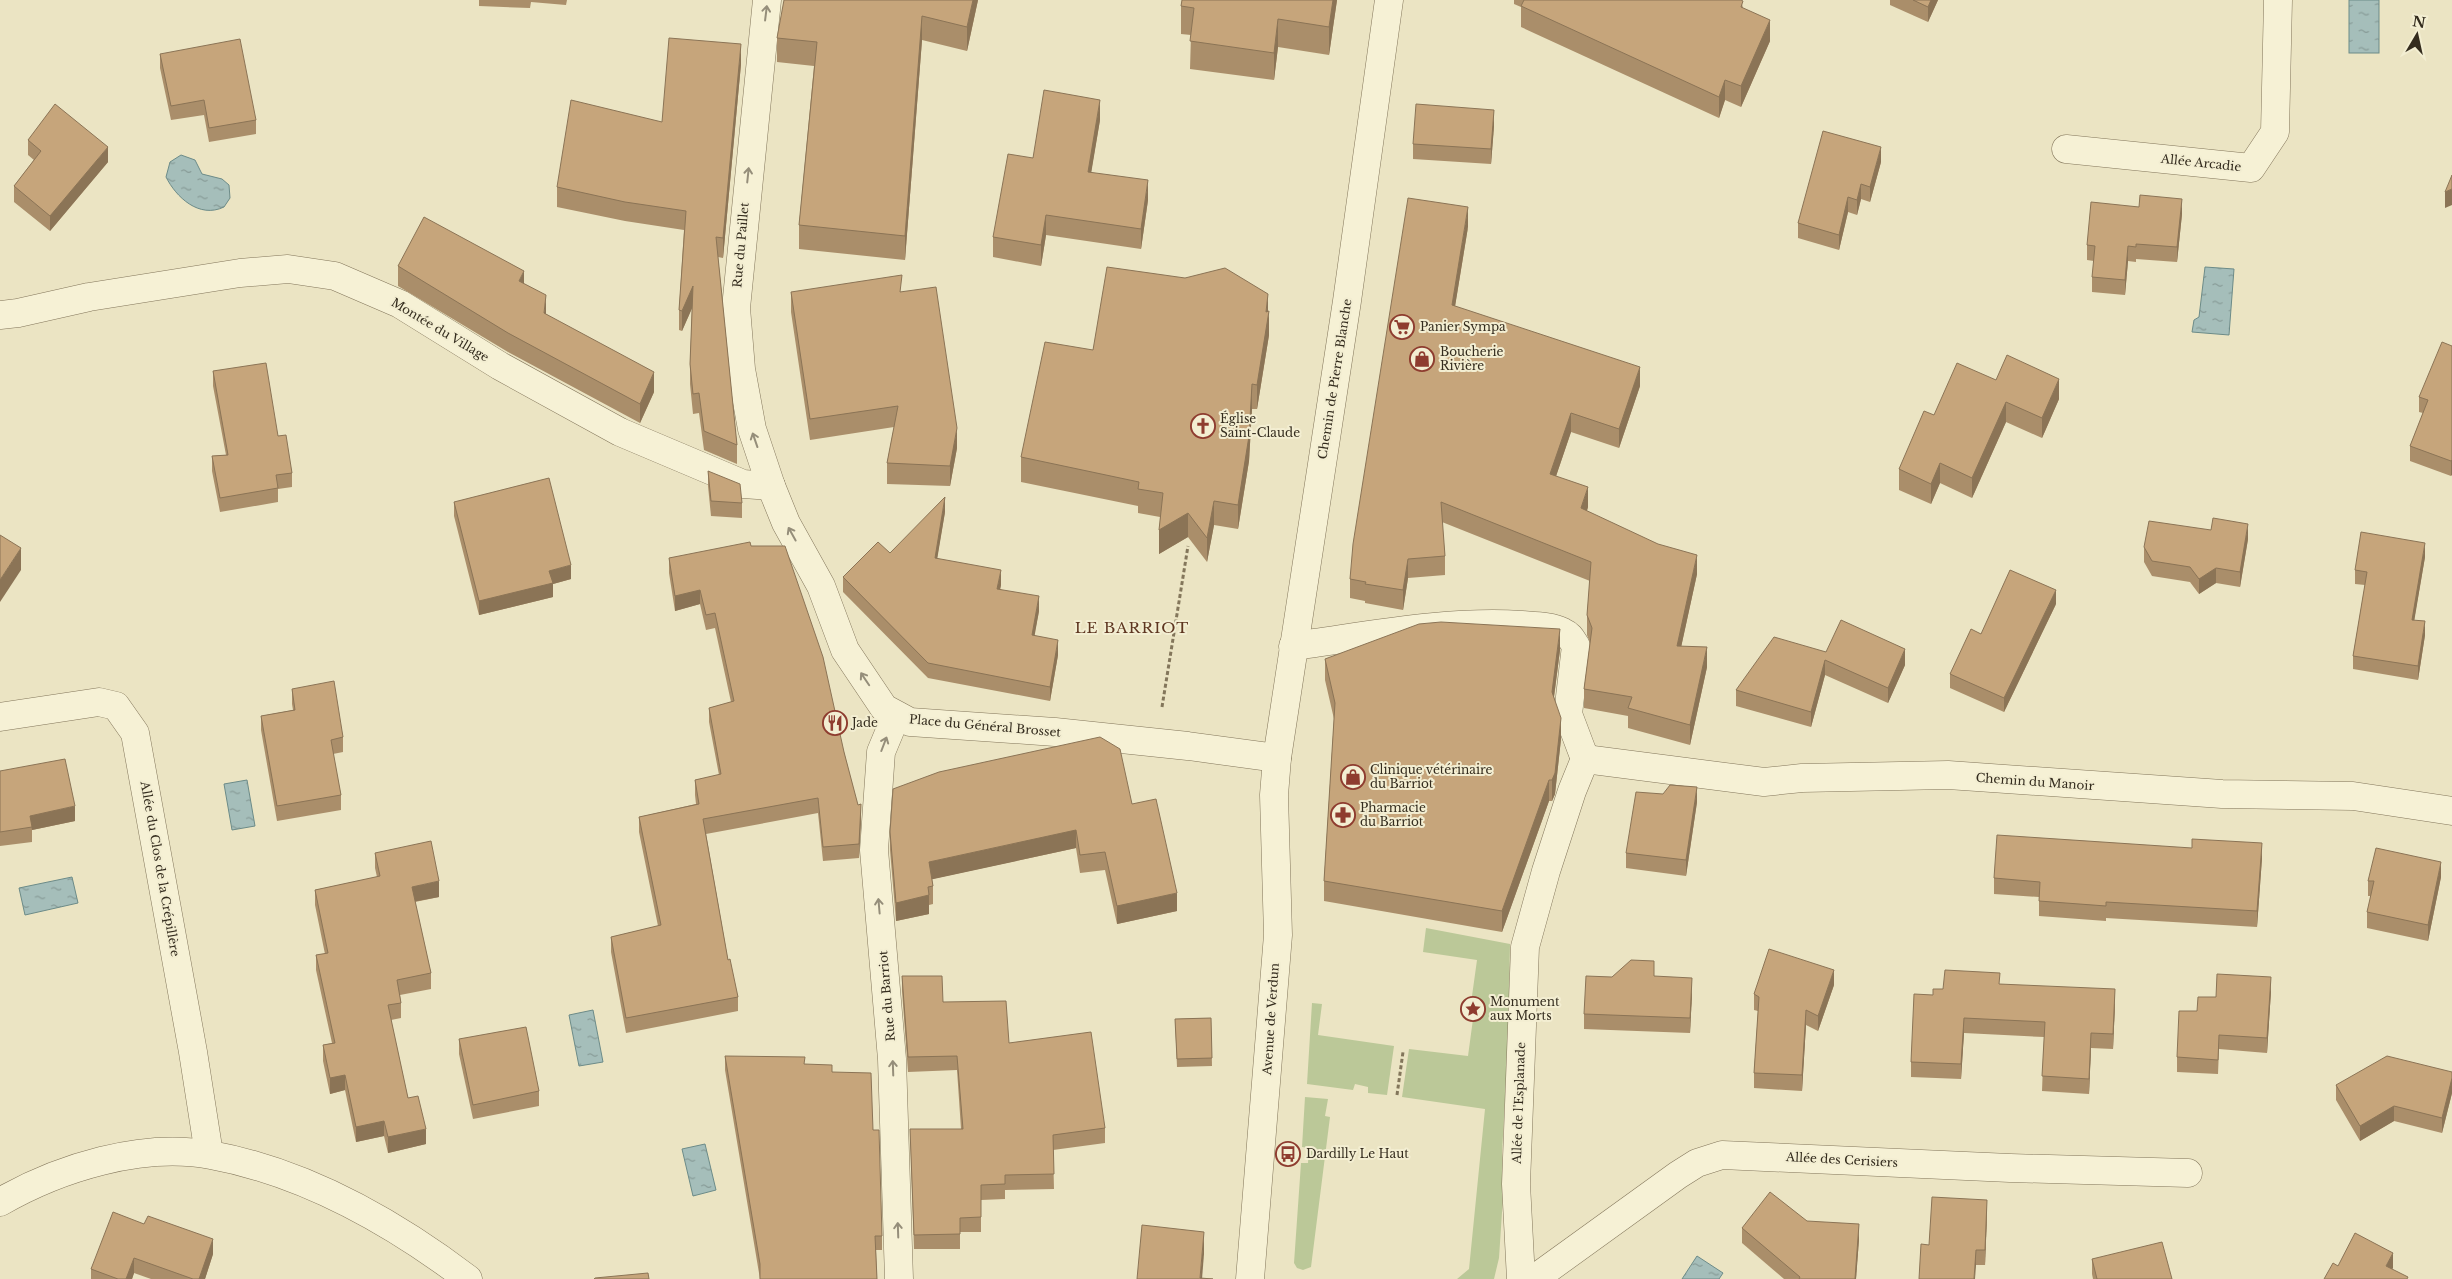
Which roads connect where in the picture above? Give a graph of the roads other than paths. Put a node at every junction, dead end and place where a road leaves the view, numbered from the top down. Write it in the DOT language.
graph roads {
  1 [pos="767,0"];
  2 [pos="1389,0"];
  3 [pos="2278,0"];
  4 [pos="2066,149"];
  5 [pos="0,315"];
  6 [pos="771,486"];
  7 [pos="1293,646"];
  8 [pos="896,716"];
  9 [pos="0,717"];
  10 [pos="1277,758"];
  11 [pos="1585,759"];
  12 [pos="2452,811"];
  13 [pos="209,1154"];
  14 [pos="2188,1173"];
  15 [pos="0,1202"];
  16 [pos="468,1279"];
  17 [pos="899,1279"];
  18 [pos="1250,1279"];
  19 [pos="1521,1279"];
  20 [pos="1534,1279"];
  6 -- 1 [label="street, Rue du Paillet, one-way"];
  2 -- 7 [label="street, Chemin de Pierre Blanche"];
  3 -- 4 [label="street, Allée Arcadie"];
  5 -- 6 [label="street, Montée du Village"];
  8 -- 6 [label="street, Place du Général Brosset, one-way"];
  7 -- 10 [label="street, Chemin de Pierre Blanche"];
  7 -- 11 [label="street"];
  8 -- 10 [label="street, Place du Général Brosset"];
  17 -- 8 [label="street, Rue du Barriot, one-way"];
  9 -- 13 [label="street, Allée du Clos de la Crépillère"];
  10 -- 18 [label="street, Avenue de Verdun"];
  11 -- 12 [label="street, Chemin du Manoir"];
  11 -- 19 [label="street, Allée de l'Esplanade"];
  13 -- 15 [label="street"];
  13 -- 16 [label="street"];
  14 -- 20 [label="street, Allée des Cerisiers"];
}
